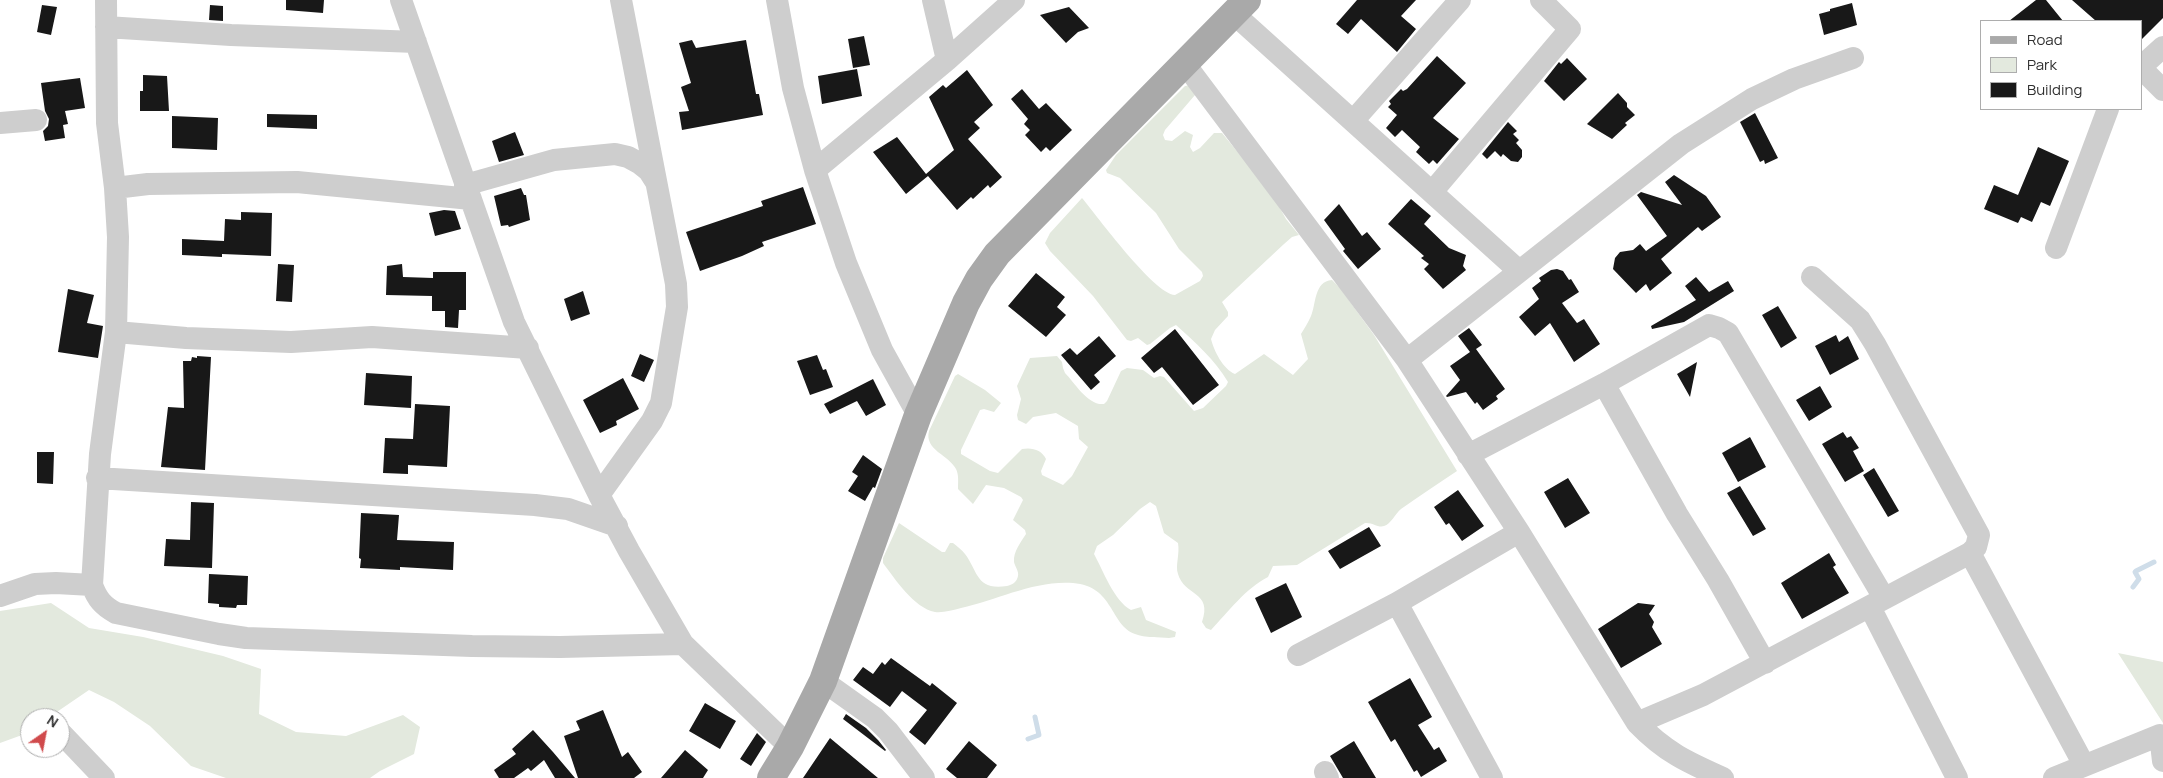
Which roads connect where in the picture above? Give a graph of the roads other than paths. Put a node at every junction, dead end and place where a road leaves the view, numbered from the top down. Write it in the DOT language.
graph roads {
  1 [pos="106,0"];
  2 [pos="401,0"];
  3 [pos="622,0"];
  4 [pos="777,0"];
  5 [pos="933,0"];
  6 [pos="1014,0"];
  7 [pos="1460,0"];
  8 [pos="1542,0"];
  9 [pos="1240,7"];
  10 [pos="106,27"];
  11 [pos="416,42"];
  12 [pos="2163,47"];
  13 [pos="1853,58"];
  14 [pos="947,60"];
  15 [pos="1185,64"];
  16 [pos="2143,67"];
  17 [pos="2143,69"];
  18 [pos="2163,90"];
  19 [pos="2108,110"];
  20 [pos="36,120"];
  21 [pos="1353,121"];
  22 [pos="0,123"];
  23 [pos="815,170"];
  24 [pos="656,182"];
  25 [pos="114,188"];
  26 [pos="468,192"];
  27 [pos="1432,192"];
  28 [pos="2056,248"];
  29 [pos="1518,270"];
  30 [pos="1812,277"];
  31 [pos="116,332"];
  32 [pos="528,348"];
  33 [pos="1406,360"];
  34 [pos="1604,384"];
  35 [pos="918,415"];
  36 [pos="1468,455"];
  37 [pos="97,478"];
  38 [pos="599,495"];
  39 [pos="617,526"];
  40 [pos="1519,532"];
  41 [pos="1970,553"];
  42 [pos="92,585"];
  43 [pos="0,596"];
  44 [pos="1397,603"];
  45 [pos="1877,603"];
  46 [pos="683,644"];
  47 [pos="1298,655"];
  48 [pos="1765,663"];
  49 [pos="823,681"];
  50 [pos="1636,723"];
  51 [pos="70,742"];
  52 [pos="790,747"];
  53 [pos="2163,761"];
  54 [pos="2084,765"];
  55 [pos="104,778"];
  56 [pos="771,778"];
  57 [pos="924,778"];
  58 [pos="1492,778"];
  59 [pos="1723,778"];
  60 [pos="1957,778"];
  61 [pos="2054,778"];
  1 -- 10 [label="street"];
  2 -- 11 [label="street"];
  3 -- 24 [label="street"];
  4 -- 23 [label="street"];
  5 -- 14 [label="street"];
  6 -- 14 [label="street"];
  7 -- 21 [label="street"];
  8 -- 27 [label="street"];
  9 -- 15 [label="main road"];
  9 -- 21 [label="street"];
  10 -- 11 [label="street"];
  10 -- 25 [label="street"];
  11 -- 26 [label="street"];
  12 -- 16 [label="street"];
  13 -- 29 [label="street"];
  14 -- 23 [label="street"];
  15 -- 33 [label="street"];
  15 -- 35 [label="main road"];
  17 -- 18 [label="street"];
  19 -- 28 [label="street"];
  20 -- 22 [label="street"];
  21 -- 27 [label="street"];
  23 -- 35 [label="street"];
  24 -- 26 [label="street"];
  24 -- 38 [label="street"];
  25 -- 26 [label="street"];
  25 -- 31 [label="street"];
  26 -- 32 [label="street"];
  27 -- 29 [label="street"];
  29 -- 33 [label="street"];
  30 -- 41 [label="street"];
  31 -- 32 [label="street"];
  31 -- 37 [label="street"];
  32 -- 38 [label="street"];
  33 -- 36 [label="street"];
  34 -- 36 [label="street"];
  34 -- 45 [label="street"];
  34 -- 48 [label="street"];
  35 -- 49 [label="main road"];
  36 -- 40 [label="street"];
  37 -- 39 [label="street"];
  37 -- 42 [label="street"];
  38 -- 39 [label="street"];
  39 -- 46 [label="street"];
  40 -- 44 [label="street"];
  40 -- 50 [label="street"];
  41 -- 45 [label="street"];
  41 -- 54 [label="street"];
  42 -- 43 [label="street"];
  42 -- 46 [label="street"];
  44 -- 47 [label="street"];
  44 -- 58 [label="street"];
  45 -- 48 [label="street"];
  45 -- 60 [label="street"];
  46 -- 52 [label="street"];
  48 -- 50 [label="street"];
  49 -- 52 [label="main road"];
  49 -- 57 [label="street"];
  50 -- 59 [label="street"];
  51 -- 55 [label="street"];
  52 -- 56 [label="main road"];
  53 -- 54 [label="street"];
  54 -- 61 [label="street"];
}
